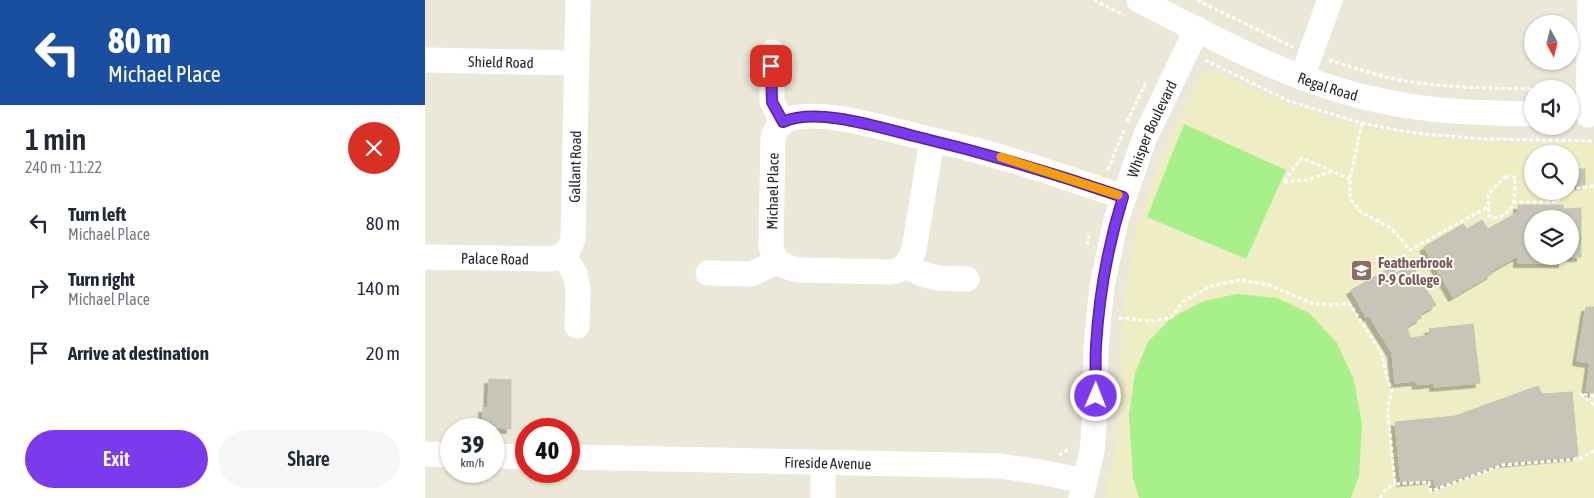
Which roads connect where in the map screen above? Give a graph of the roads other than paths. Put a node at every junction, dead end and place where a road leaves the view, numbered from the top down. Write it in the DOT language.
graph roads {
  1 [pos="578,0"];
  2 [pos="1139,0"];
  3 [pos="1330,0"];
  4 [pos="1590,0"];
  5 [pos="1197,30"];
  6 [pos="771,52"];
  7 [pos="425,60"];
  8 [pos="577,63"];
  9 [pos="1302,78"];
  10 [pos="1524,114"];
  11 [pos="1584,115"];
  12 [pos="783,122"];
  13 [pos="932,140"];
  14 [pos="1123,197"];
  15 [pos="563,255"];
  16 [pos="425,257"];
  17 [pos="777,262"];
  18 [pos="906,266"];
  19 [pos="708,273"];
  20 [pos="967,279"];
  21 [pos="577,326"];
  22 [pos="425,454"];
  23 [pos="440,455"];
  24 [pos="580,458"];
  25 [pos="823,463"];
  26 [pos="1083,490"];
  27 [pos="823,498"];
  1 -- 8 [label="street, Gallant Road"];
  2 -- 5 [label="street, Regal Road"];
  3 -- 9 [label="street"];
  4 -- 11 [label="street"];
  5 -- 9 [label="street, Regal Road"];
  5 -- 14 [label="street, Whisper Boulevard"];
  6 -- 12 [label="street"];
  7 -- 8 [label="street, Shield Road"];
  8 -- 15 [label="street, Gallant Road"];
  9 -- 10 [label="street, Regal Road"];
  12 -- 13 [label="street"];
  12 -- 17 [label="street, Michael Place"];
  13 -- 14 [label="street"];
  13 -- 18 [label="street"];
  14 -- 26 [label="street, Whisper Boulevard"];
  15 -- 16 [label="street, Palace Road"];
  15 -- 21 [label="street"];
  17 -- 18 [label="street"];
  17 -- 19 [label="street"];
  18 -- 20 [label="street"];
  22 -- 23 [label="street"];
  24 -- 25 [label="street, Fireside Avenue"];
  25 -- 26 [label="street, Fireside Avenue"];
  25 -- 27 [label="street"];
}
